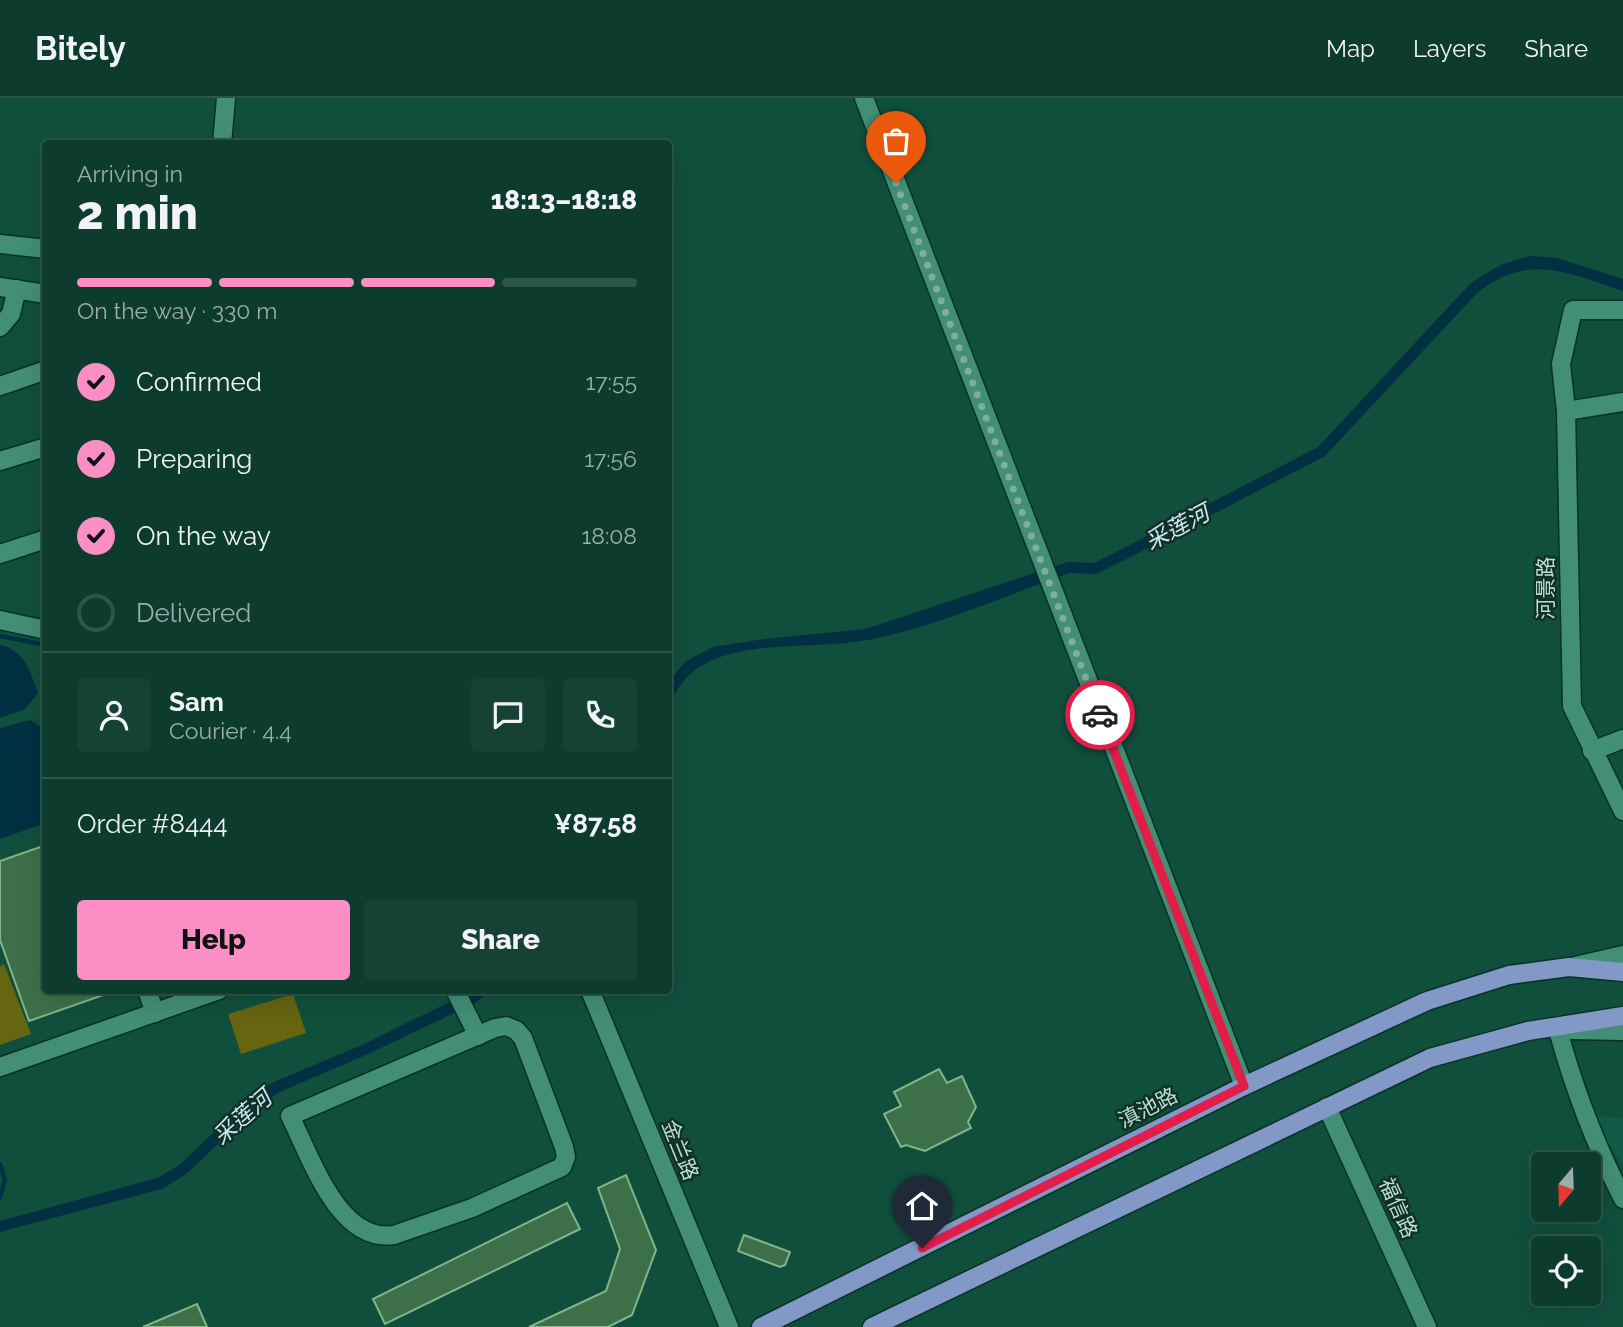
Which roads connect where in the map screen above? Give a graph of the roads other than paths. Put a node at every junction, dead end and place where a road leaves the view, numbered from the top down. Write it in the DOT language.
graph roads {
  1 [pos="226,98"];
  2 [pos="865,102"];
  3 [pos="222,140"];
  4 [pos="0,244"];
  5 [pos="42,249"];
  6 [pos="8,288"];
  7 [pos="42,293"];
  8 [pos="1623,310"];
  9 [pos="0,327"];
  10 [pos="42,371"];
  11 [pos="0,386"];
  12 [pos="1623,402"];
  13 [pos="1566,411"];
  14 [pos="42,448"];
  15 [pos="0,461"];
  16 [pos="42,540"];
  17 [pos="0,554"];
  18 [pos="0,620"];
  19 [pos="42,629"];
  20 [pos="1623,739"];
  21 [pos="1592,751"];
  22 [pos="1623,811"];
  23 [pos="1623,955"];
  24 [pos="1569,967"];
  25 [pos="1623,972"];
  26 [pos="148,994"];
  27 [pos="208,994"];
  28 [pos="457,994"];
  29 [pos="592,994"];
  30 [pos="155,1013"];
  31 [pos="1623,1016"];
  32 [pos="475,1029"];
  33 [pos="1558,1030"];
  34 [pos="1528,1031"];
  35 [pos="1623,1031"];
  36 [pos="0,1067"];
  37 [pos="1244,1086"];
  38 [pos="1327,1107"];
  39 [pos="1623,1199"];
  40 [pos="729,1327"];
  41 [pos="761,1327"];
  42 [pos="872,1327"];
  43 [pos="1427,1327"];
  1 -- 3 [label="street"];
  2 -- 37 [label="street"];
  4 -- 5 [label="street"];
  6 -- 7 [label="street"];
  6 -- 9 [label="street"];
  8 -- 13 [label="street, 河景路"];
  10 -- 11 [label="street"];
  12 -- 13 [label="street"];
  13 -- 21 [label="street, 河景路"];
  14 -- 15 [label="street"];
  16 -- 17 [label="street"];
  18 -- 19 [label="street"];
  20 -- 21 [label="street"];
  21 -- 22 [label="street, 河景路"];
  23 -- 24 [label="street, 滇池路"];
  24 -- 25 [label="main road, 滇池路"];
  24 -- 37 [label="main road, 滇池路"];
  26 -- 30 [label="street"];
  27 -- 30 [label="street"];
  28 -- 32 [label="street"];
  29 -- 40 [label="street, 金兰路"];
  30 -- 36 [label="street"];
  31 -- 34 [label="main road"];
  32 -- 32 [label="street"];
  33 -- 34 [label="street"];
  33 -- 35 [label="street"];
  33 -- 39 [label="street"];
  34 -- 38 [label="main road"];
  37 -- 41 [label="main road, 滇池路"];
  38 -- 42 [label="main road"];
  38 -- 43 [label="street, 福信路"];
}
